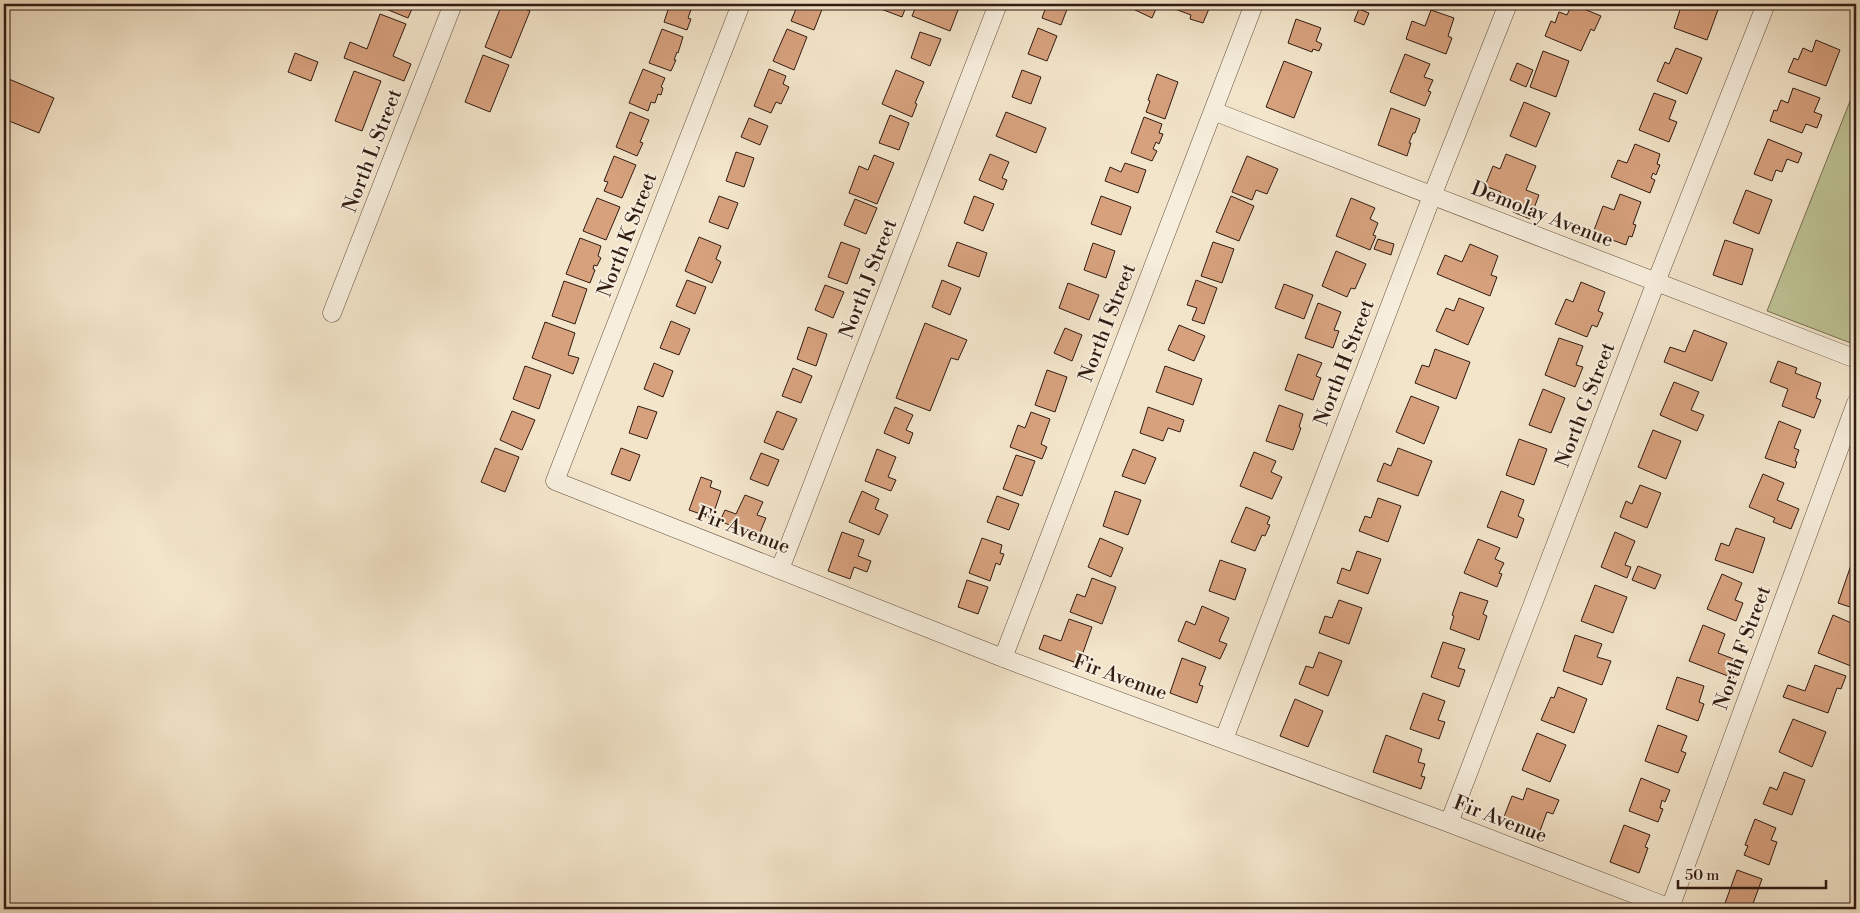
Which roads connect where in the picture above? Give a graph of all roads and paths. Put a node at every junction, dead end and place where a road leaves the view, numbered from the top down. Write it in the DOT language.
graph roads {
  1 [pos="453,4"];
  2 [pos="741,4"];
  3 [pos="998,4"];
  4 [pos="1254,4"];
  5 [pos="1508,4"];
  6 [pos="1766,4"];
  7 [pos="1212,110"];
  8 [pos="1432,196"];
  9 [pos="1656,282"];
  10 [pos="332,313"];
  11 [pos="1856,359"];
  12 [pos="1856,403"];
  13 [pos="555,481"];
  14 [pos="780,569"];
  15 [pos="1003,658"];
  16 [pos="1224,739"];
  17 [pos="1449,823"];
  18 [pos="1671,909"];
  1 -- 10 [label="street, North L Street"];
  2 -- 13 [label="street, North K Street"];
  3 -- 14 [label="street, North J Street"];
  4 -- 7 [label="street, North I Street"];
  5 -- 8 [label="street, North H Street"];
  6 -- 9 [label="street, North G Street"];
  7 -- 8 [label="street, Demolay Avenue"];
  7 -- 15 [label="street, North I Street"];
  8 -- 9 [label="street, Demolay Avenue"];
  8 -- 16 [label="street, North H Street"];
  9 -- 11 [label="street, Demolay Avenue"];
  9 -- 17 [label="street, North G Street"];
  12 -- 18 [label="street, North F Street"];
  13 -- 14 [label="street, Fir Avenue"];
  14 -- 15 [label="street, Fir Avenue"];
  15 -- 16 [label="street, Fir Avenue"];
  16 -- 17 [label="street, Fir Avenue"];
  17 -- 18 [label="street, Fir Avenue"];
}
